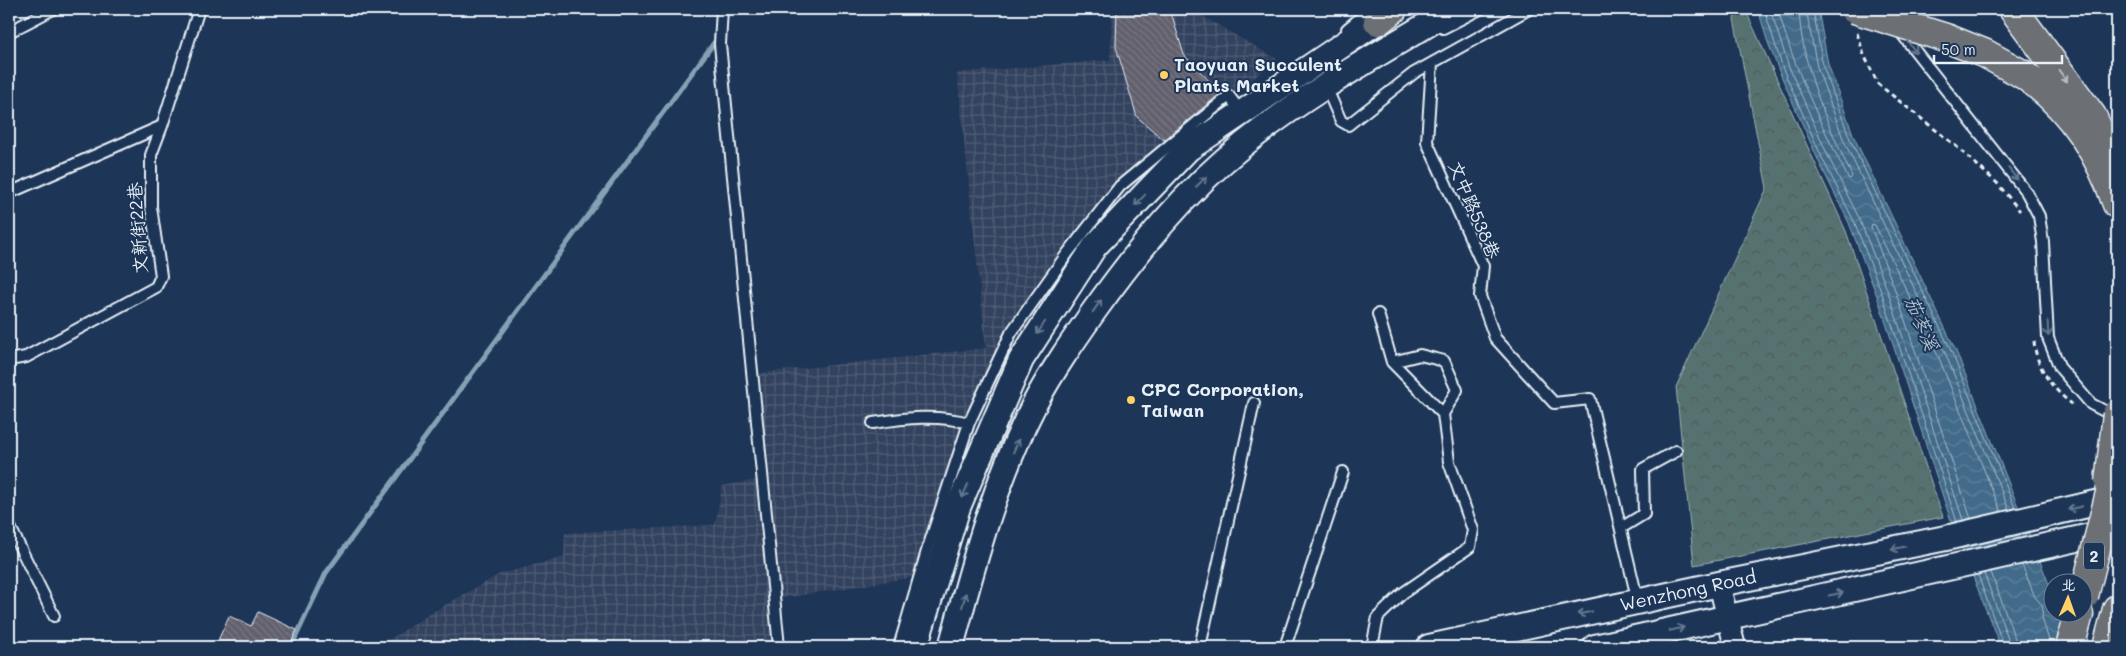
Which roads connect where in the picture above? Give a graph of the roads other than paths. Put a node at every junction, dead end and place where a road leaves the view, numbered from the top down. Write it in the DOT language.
graph roads {
  1 [pos="53,9"];
  2 [pos="200,9"];
  3 [pos="722,9"];
  4 [pos="1454,9"];
  5 [pos="1480,9"];
  6 [pos="1529,9"];
  7 [pos="1882,9"];
  8 [pos="2013,9"];
  9 [pos="1385,12"];
  10 [pos="1855,18"];
  11 [pos="9,32"];
  12 [pos="1432,63"];
  13 [pos="1326,87"];
  14 [pos="1272,92"];
  15 [pos="1241,112"];
  16 [pos="162,126"];
  17 [pos="2117,169"];
  18 [pos="9,193"];
  19 [pos="2117,204"];
  20 [pos="1378,314"];
  21 [pos="9,360"];
  22 [pos="1392,362"];
  23 [pos="1254,403"];
  24 [pos="1443,414"];
  25 [pos="2117,416"];
  26 [pos="873,423"];
  27 [pos="969,423"];
  28 [pos="1676,451"];
  29 [pos="2117,465"];
  30 [pos="1343,472"];
  31 [pos="2113,515"];
  32 [pos="9,525"];
  33 [pos="1621,528"];
  34 [pos="1992,528"];
  35 [pos="2000,558"];
  36 [pos="2092,574"];
  37 [pos="1719,584"];
  38 [pos="1638,602"];
  39 [pos="2117,609"];
  40 [pos="54,616"];
  41 [pos="1727,618"];
  42 [pos="2076,624"];
  43 [pos="779,647"];
  44 [pos="899,647"];
  45 [pos="915,647"];
  46 [pos="951,647"];
  47 [pos="1200,647"];
  48 [pos="1285,647"];
  49 [pos="1372,647"];
  50 [pos="1429,647"];
  51 [pos="1595,647"];
  52 [pos="1735,647"];
  53 [pos="2070,647"];
  54 [pos="2107,647"];
  1 -- 11 [label="lane"];
  2 -- 16 [label="lane, 文新街22巷"];
  3 -- 43 [label="lane"];
  4 -- 13 [label="street"];
  5 -- 13 [label="lane"];
  6 -- 12 [label="lane"];
  7 -- 25 [label="lane, one-way"];
  8 -- 17 [label="highway, one-way"];
  9 -- 14 [label="street"];
  10 -- 19 [label="highway, bridge"];
  12 -- 13 [label="lane"];
  12 -- 33 [label="lane, 文中路538巷"];
  13 -- 14 [label="lane"];
  46 -- 13 [label="street, one-way"];
  14 -- 15 [label="street"];
  15 -- 27 [label="lane"];
  15 -- 45 [label="street, one-way"];
  16 -- 18 [label="lane"];
  16 -- 21 [label="lane, 文新街22巷"];
  20 -- 22 [label="lane"];
  22 -- 24 [label="lane"];
  22 -- 24 [label="lane"];
  23 -- 47 [label="lane"];
  24 -- 49 [label="lane"];
  25 -- 31 [label="highway, bridge"];
  26 -- 27 [label="lane"];
  27 -- 44 [label="lane"];
  28 -- 33 [label="lane"];
  29 -- 31 [label="highway, 2, bridge"];
  30 -- 48 [label="lane"];
  31 -- 34 [label="street, Wenzhong Road, one-way"];
  31 -- 35 [label="street, Wenzhong Road"];
  31 -- 36 [label="highway, 2, bridge"];
  32 -- 40 [label="lane"];
  33 -- 38 [label="lane, 文中路538巷"];
  34 -- 35 [label="street"];
  34 -- 37 [label="street, Wenzhong Road, one-way"];
  41 -- 35 [label="street, Wenzhong Road, one-way"];
  37 -- 38 [label="street, Wenzhong Road"];
  37 -- 41 [label="street"];
  38 -- 50 [label="street, Wenzhong Road, one-way"];
  39 -- 54 [label="highway"];
  51 -- 41 [label="street, Wenzhong Road, one-way"];
  41 -- 52 [label="street"];
  42 -- 53 [label="highway"];
}
